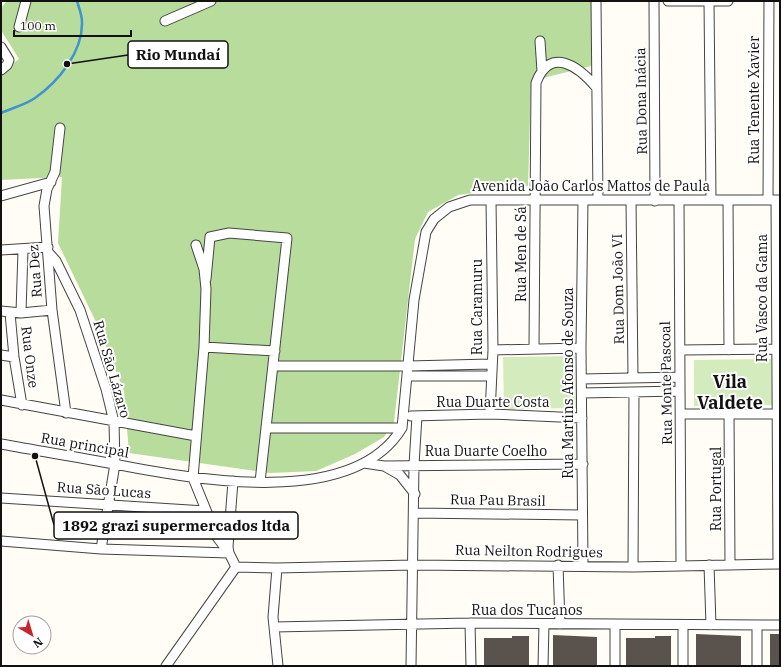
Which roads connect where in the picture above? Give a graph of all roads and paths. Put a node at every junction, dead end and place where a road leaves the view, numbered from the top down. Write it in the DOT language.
graph roads {
  1 [pos="26,1"];
  2 [pos="211,1"];
  3 [pos="596,1"];
  4 [pos="654,1"];
  5 [pos="668,1"];
  6 [pos="709,1"];
  7 [pos="728,1"];
  8 [pos="769,1"];
  9 [pos="165,21"];
  10 [pos="19,27"];
  11 [pos="540,41"];
  12 [pos="1,47"];
  13 [pos="544,69"];
  14 [pos="1,70"];
  15 [pos="596,87"];
  16 [pos="60,128"];
  17 [pos="51,182"];
  18 [pos="1,196"];
  19 [pos="711,199"];
  20 [pos="491,200"];
  21 [pos="534,200"];
  22 [pos="583,200"];
  23 [pos="598,200"];
  24 [pos="631,200"];
  25 [pos="728,200"];
  26 [pos="775,200"];
  27 [pos="655,201"];
  28 [pos="679,201"];
  29 [pos="196,245"];
  30 [pos="1,250"];
  31 [pos="24,250"];
  32 [pos="48,250"];
  33 [pos="206,279"];
  34 [pos="52,310"];
  35 [pos="1,311"];
  36 [pos="10,313"];
  37 [pos="21,313"];
  38 [pos="204,347"];
  39 [pos="581,348"];
  40 [pos="534,349"];
  41 [pos="776,349"];
  42 [pos="492,350"];
  43 [pos="680,350"];
  44 [pos="729,350"];
  45 [pos="275,351"];
  46 [pos="1,355"];
  47 [pos="14,357"];
  48 [pos="491,364"];
  49 [pos="274,366"];
  50 [pos="408,371"];
  51 [pos="491,376"];
  52 [pos="779,376"];
  53 [pos="633,377"];
  54 [pos="680,377"];
  55 [pos="582,379"];
  56 [pos="778,389"];
  57 [pos="680,391"];
  58 [pos="582,393"];
  59 [pos="634,393"];
  60 [pos="1,400"];
  61 [pos="22,405"];
  62 [pos="66,413"];
  63 [pos="490,414"];
  64 [pos="681,414"];
  65 [pos="729,414"];
  66 [pos="776,414"];
  67 [pos="404,416"];
  68 [pos="417,416"];
  69 [pos="582,418"];
  70 [pos="114,422"];
  71 [pos="266,428"];
  72 [pos="402,428"];
  73 [pos="196,436"];
  74 [pos="1,444"];
  75 [pos="364,463"];
  76 [pos="115,464"];
  77 [pos="583,464"];
  78 [pos="414,465"];
  79 [pos="384,466"];
  80 [pos="193,478"];
  81 [pos="233,481"];
  82 [pos="260,482"];
  83 [pos="415,494"];
  84 [pos="1,498"];
  85 [pos="109,504"];
  86 [pos="206,511"];
  87 [pos="414,513"];
  88 [pos="582,515"];
  89 [pos="1,541"];
  90 [pos="100,549"];
  91 [pos="229,553"];
  92 [pos="730,564"];
  93 [pos="779,564"];
  94 [pos="413,565"];
  95 [pos="558,565"];
  96 [pos="681,565"];
  97 [pos="709,565"];
  98 [pos="583,566"];
  99 [pos="236,567"];
  100 [pos="633,567"];
  101 [pos="277,568"];
  102 [pos="470,623"];
  103 [pos="544,624"];
  104 [pos="560,624"];
  105 [pos="615,624"];
  106 [pos="413,625"];
  107 [pos="711,625"];
  108 [pos="757,625"];
  109 [pos="780,625"];
  110 [pos="683,626"];
  111 [pos="274,627"];
  112 [pos="166,666"];
  113 [pos="278,666"];
  114 [pos="411,666"];
  115 [pos="471,666"];
  116 [pos="543,666"];
  117 [pos="615,666"];
  118 [pos="683,666"];
  119 [pos="757,666"];
  1 -- 10 [label="street"];
  2 -- 9 [label="street"];
  3 -- 15 [label="street"];
  4 -- 27 [label="street, Rua Dona Inácia"];
  5 -- 6 [label="street"];
  6 -- 7 [label="street"];
  6 -- 19 [label="street"];
  8 -- 26 [label="street, Rua Tenente Xavier"];
  11 -- 13 [label="street"];
  12 -- 14 [label="street"];
  13 -- 15 [label="street"];
  13 -- 21 [label="street, Rua Men de Sá"];
  15 -- 23 [label="street"];
  16 -- 17 [label="street, Rua Dez"];
  17 -- 18 [label="street"];
  17 -- 32 [label="street, Rua Dez"];
  19 -- 25 [label="street, Avenida João Carlos Mattos de Paula"];
  19 -- 28 [label="street, Avenida João Carlos Mattos de Paula"];
  20 -- 21 [label="street, Avenida João Carlos Mattos de Paula"];
  20 -- 42 [label="street, Rua Caramuru"];
  20 -- 50 [label="street, Avenida João Carlos Mattos de Paula"];
  21 -- 22 [label="street, Avenida João Carlos Mattos de Paula"];
  21 -- 40 [label="street, Rua Men de Sá"];
  22 -- 23 [label="street, Avenida João Carlos Mattos de Paula"];
  22 -- 39 [label="street, Rua Martins Afonso de Souza"];
  23 -- 24 [label="street, Avenida João Carlos Mattos de Paula"];
  24 -- 27 [label="street, Avenida João Carlos Mattos de Paula"];
  24 -- 53 [label="street, Rua Dom João VI"];
  25 -- 26 [label="street, Avenida João Carlos Mattos de Paula"];
  25 -- 44 [label="street"];
  26 -- 41 [label="street, Rua Vasco da Gama"];
  27 -- 28 [label="street, Avenida João Carlos Mattos de Paula"];
  28 -- 43 [label="street, Rua Monte Pascoal"];
  29 -- 33 [label="street"];
  30 -- 31 [label="street"];
  31 -- 32 [label="street"];
  31 -- 37 [label="street, Rua Onze"];
  32 -- 34 [label="street, Rua Dez"];
  32 -- 70 [label="street, Rua São Lázaro"];
  33 -- 38 [label="street"];
  33 -- 45 [label="street"];
  34 -- 37 [label="street"];
  34 -- 62 [label="street, Rua Dez"];
  35 -- 36 [label="street"];
  36 -- 37 [label="street"];
  36 -- 47 [label="street, Rua Onze"];
  38 -- 45 [label="street"];
  38 -- 73 [label="street"];
  39 -- 40 [label="street"];
  39 -- 55 [label="street, Rua Martins Afonso de Souza"];
  40 -- 42 [label="street"];
  41 -- 44 [label="street"];
  41 -- 52 [label="street, Rua Vasco da Gama"];
  42 -- 48 [label="street, Rua Caramuru"];
  43 -- 44 [label="street"];
  43 -- 54 [label="street, Rua Monte Pascoal"];
  45 -- 49 [label="street"];
  46 -- 47 [label="street"];
  47 -- 61 [label="street, Rua Onze"];
  48 -- 50 [label="street"];
  48 -- 51 [label="street, Rua Caramuru"];
  49 -- 50 [label="street"];
  49 -- 71 [label="street"];
  50 -- 51 [label="street"];
  50 -- 67 [label="street, Avenida João Carlos Mattos de Paula"];
  51 -- 63 [label="street, Rua Caramuru"];
  52 -- 56 [label="street, Rua Vasco da Gama"];
  53 -- 54 [label="street"];
  53 -- 55 [label="street"];
  54 -- 57 [label="street, Rua Monte Pascoal"];
  55 -- 58 [label="street, Rua Martins Afonso de Souza"];
  56 -- 66 [label="street, Rua Vasco da Gama"];
  57 -- 59 [label="street"];
  57 -- 64 [label="street, Rua Monte Pascoal"];
  58 -- 59 [label="street"];
  58 -- 69 [label="street, Rua Martins Afonso de Souza"];
  59 -- 100 [label="street"];
  60 -- 61 [label="street"];
  61 -- 62 [label="street"];
  62 -- 70 [label="street"];
  63 -- 68 [label="street, Rua Duarte Costa"];
  63 -- 69 [label="street, Rua Duarte Costa"];
  64 -- 65 [label="street"];
  64 -- 96 [label="street, Rua Monte Pascoal"];
  65 -- 66 [label="street"];
  65 -- 92 [label="street, Rua Portugal"];
  66 -- 93 [label="street, Rua Vasco da Gama"];
  67 -- 68 [label="street, Rua Duarte Costa"];
  67 -- 72 [label="street, Avenida João Carlos Mattos de Paula"];
  68 -- 78 [label="street"];
  69 -- 77 [label="street, Rua Martins Afonso de Souza"];
  70 -- 73 [label="street"];
  70 -- 76 [label="street, Rua São Lázaro"];
  71 -- 72 [label="street"];
  71 -- 82 [label="street"];
  72 -- 75 [label="street, Avenida João Carlos Mattos de Paula"];
  73 -- 80 [label="street"];
  74 -- 76 [label="street, Rua principal"];
  75 -- 79 [label="street"];
  75 -- 82 [label="street, Avenida João Carlos Mattos de Paula"];
  76 -- 80 [label="street, Rua principal"];
  76 -- 85 [label="street, Rua São Lázaro"];
  77 -- 78 [label="street, Rua Duarte Coelho"];
  77 -- 88 [label="street, Rua Martins Afonso de Souza"];
  78 -- 79 [label="street, Rua Duarte Coelho"];
  78 -- 83 [label="street"];
  79 -- 83 [label="street"];
  80 -- 81 [label="street, Rua principal"];
  80 -- 86 [label="street"];
  81 -- 82 [label="street, Rua principal"];
  81 -- 91 [label="street"];
  83 -- 87 [label="street"];
  84 -- 85 [label="street, Rua São Lucas"];
  85 -- 86 [label="street, Rua São Lucas"];
  85 -- 90 [label="street, Rua São Lázaro"];
  86 -- 91 [label="street"];
  87 -- 88 [label="street, Rua Pau Brasil"];
  87 -- 94 [label="street"];
  88 -- 98 [label="street, Rua Martins Afonso de Souza"];
  89 -- 90 [label="street"];
  90 -- 91 [label="street"];
  91 -- 99 [label="street"];
  92 -- 93 [label="street, Rua Neilton Rodrigues"];
  92 -- 97 [label="street, Rua Neilton Rodrigues"];
  94 -- 95 [label="street, Rua Neilton Rodrigues"];
  94 -- 101 [label="street, Rua Neilton Rodrigues"];
  94 -- 106 [label="street"];
  95 -- 98 [label="street, Rua Neilton Rodrigues"];
  95 -- 104 [label="street"];
  96 -- 97 [label="street, Rua Neilton Rodrigues"];
  96 -- 100 [label="street, Rua Neilton Rodrigues"];
  97 -- 107 [label="street"];
  98 -- 100 [label="street, Rua Neilton Rodrigues"];
  99 -- 101 [label="street, Rua Neilton Rodrigues"];
  99 -- 112 [label="street"];
  101 -- 111 [label="street"];
  102 -- 103 [label="street, Rua dos Tucanos"];
  102 -- 106 [label="street, Rua dos Tucanos"];
  102 -- 115 [label="street"];
  103 -- 104 [label="street, Rua dos Tucanos"];
  103 -- 116 [label="street"];
  104 -- 105 [label="street, Rua dos Tucanos"];
  105 -- 110 [label="street, Rua dos Tucanos"];
  105 -- 117 [label="street"];
  106 -- 111 [label="street, Rua dos Tucanos"];
  106 -- 114 [label="street"];
  107 -- 108 [label="street, Rua dos Tucanos"];
  107 -- 110 [label="street, Rua dos Tucanos"];
  108 -- 109 [label="street, Rua dos Tucanos"];
  108 -- 119 [label="street"];
  110 -- 118 [label="street"];
  111 -- 113 [label="street"];
}
